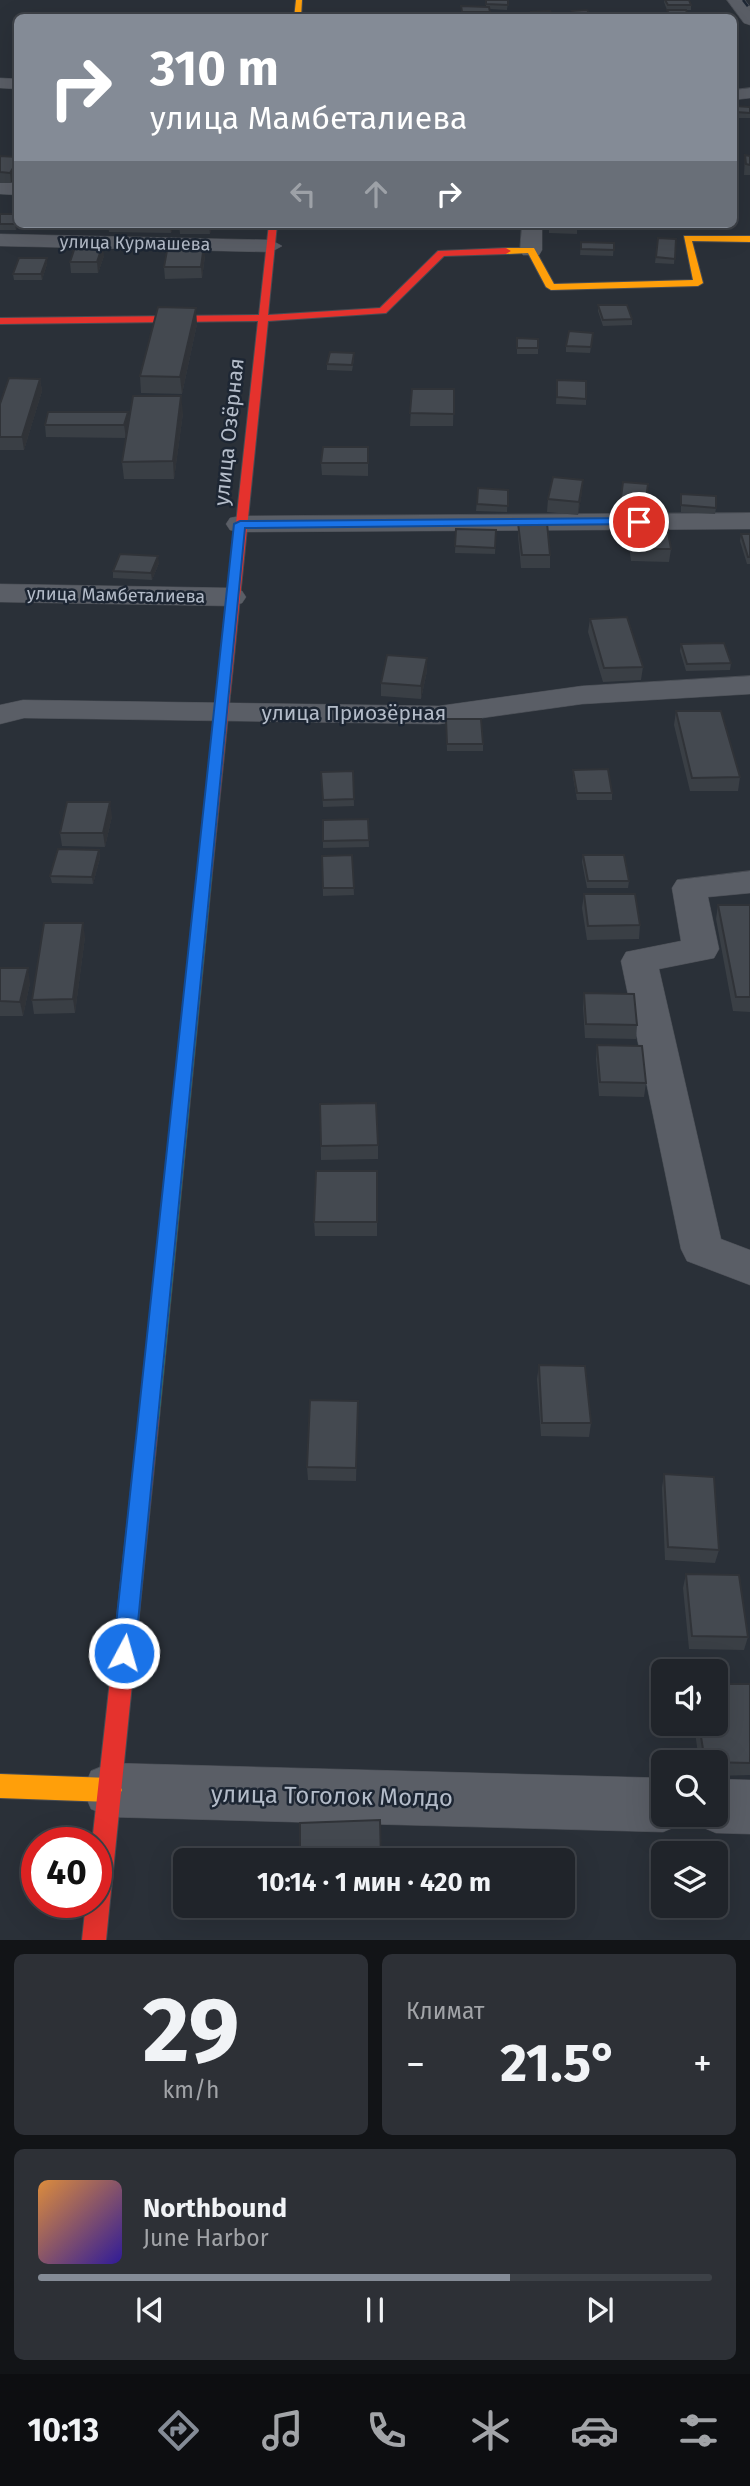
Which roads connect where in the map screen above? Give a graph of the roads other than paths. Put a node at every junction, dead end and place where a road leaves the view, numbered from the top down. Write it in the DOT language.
graph roads {
  1 [pos="735,0"];
  2 [pos="750,20"];
  3 [pos="273,228"];
  4 [pos="532,228"];
  5 [pos="103,233"];
  6 [pos="750,239"];
  7 [pos="0,240"];
  8 [pos="271,246"];
  9 [pos="531,250"];
  10 [pos="262,318"];
  11 [pos="0,321"];
  12 [pos="750,521"];
  13 [pos="240,524"];
  14 [pos="0,593"];
  15 [pos="232,597"];
  16 [pos="750,685"];
  17 [pos="219,713"];
  18 [pos="0,715"];
  19 [pos="750,882"];
  20 [pos="750,1268"];
  21 [pos="0,1786"];
  22 [pos="110,1790"];
  23 [pos="651,1805"];
  24 [pos="728,1806"];
  25 [pos="750,1807"];
  26 [pos="94,1940"];
  1 -- 2 [label="street"];
  3 -- 8 [label="street, улица Озёрная"];
  4 -- 9 [label="street"];
  5 -- 7 [label="street, улица Курмашева"];
  5 -- 8 [label="street, улица Курмашева"];
  6 -- 9 [label="street"];
  8 -- 10 [label="street, улица Озёрная"];
  9 -- 10 [label="street"];
  10 -- 11 [label="street"];
  10 -- 13 [label="street, улица Озёрная"];
  12 -- 13 [label="street"];
  13 -- 15 [label="street, улица Озёрная"];
  14 -- 15 [label="street, улица Мамбеталиева"];
  15 -- 17 [label="street, улица Озёрная"];
  16 -- 17 [label="street, улица Приозёрная"];
  17 -- 18 [label="street, улица Приозёрная"];
  17 -- 22 [label="street, улица Озёрная"];
  19 -- 20 [label="street"];
  21 -- 22 [label="street, улица Тоголок Молдо"];
  22 -- 23 [label="street, улица Тоголок Молдо"];
  22 -- 26 [label="street, улица Озёрная"];
  24 -- 25 [label="street"];
}
